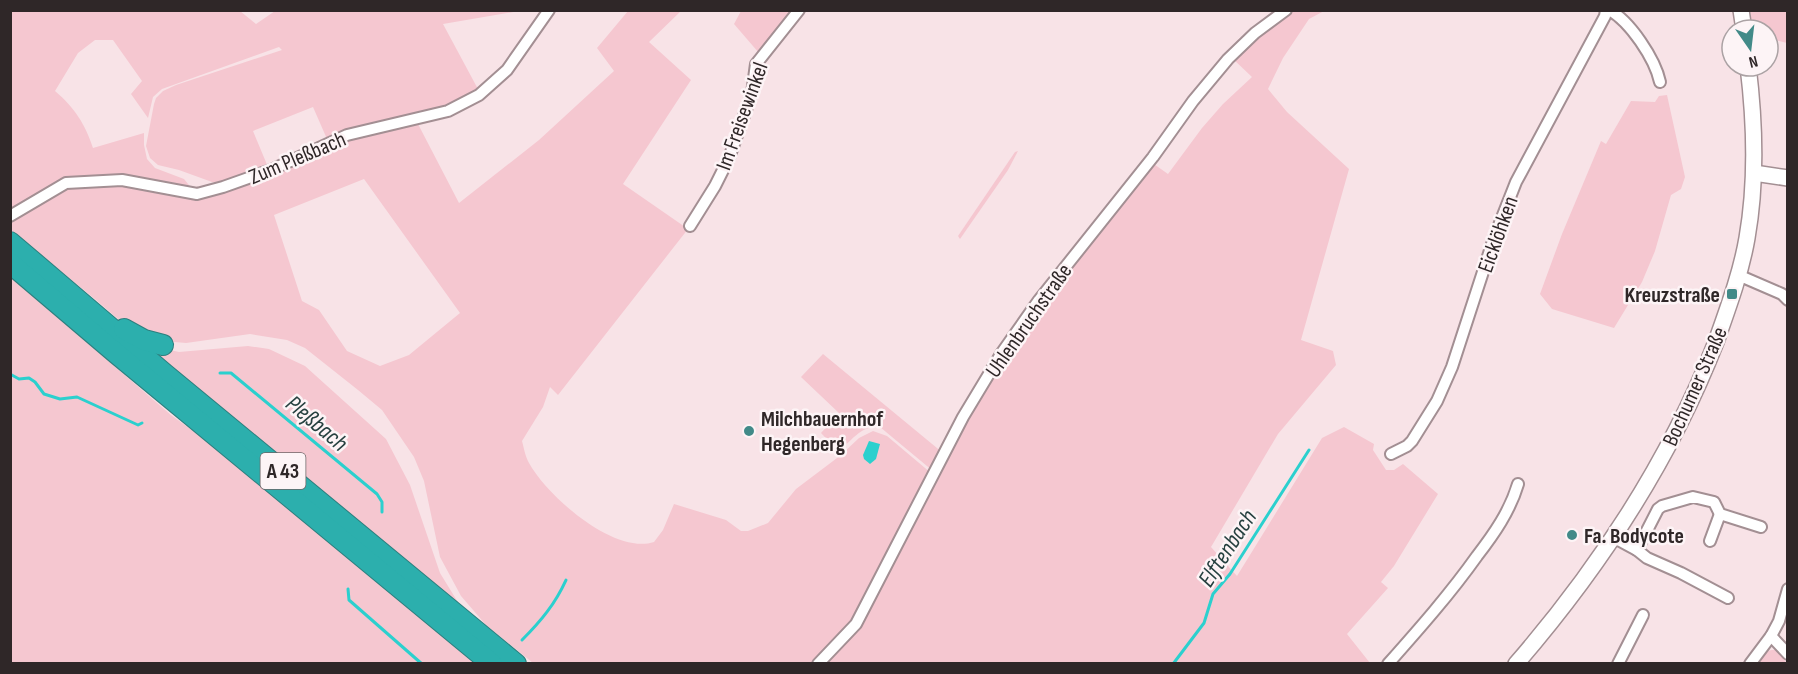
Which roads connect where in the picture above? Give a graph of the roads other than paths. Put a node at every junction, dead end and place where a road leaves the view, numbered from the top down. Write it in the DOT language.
graph roads {
  1 [pos="549,10"];
  2 [pos="799,10"];
  3 [pos="1286,10"];
  4 [pos="1607,10"];
  5 [pos="1749,78"];
  6 [pos="1660,82"];
  7 [pos="1754,173"];
  8 [pos="1788,178"];
  9 [pos="13,214"];
  10 [pos="690,226"];
  11 [pos="10,242"];
  12 [pos="10,263"];
  13 [pos="1738,275"];
  14 [pos="57,283"];
  15 [pos="1788,300"];
  16 [pos="163,345"];
  17 [pos="1391,454"];
  18 [pos="1518,484"];
  19 [pos="1720,514"];
  20 [pos="1761,527"];
  21 [pos="1613,537"];
  22 [pos="1710,541"];
  23 [pos="1637,550"];
  24 [pos="1788,589"];
  25 [pos="1728,598"];
  26 [pos="465,605"];
  27 [pos="1643,615"];
  28 [pos="1771,636"];
  29 [pos="1788,654"];
  30 [pos="506,662"];
  31 [pos="818,663"];
  32 [pos="1389,663"];
  33 [pos="1516,663"];
  34 [pos="1618,663"];
  35 [pos="1750,663"];
  1 -- 9 [label="street, Zum Pleßbach"];
  2 -- 10 [label="street, Im Freisewinkel"];
  3 -- 31 [label="street, Uhlenbruchstraße"];
  4 -- 6 [label="street, Eicklöhken"];
  4 -- 17 [label="street, Eicklöhken"];
  5 -- 7 [label="main road, Bochumer Straße"];
  7 -- 8 [label="main road"];
  7 -- 13 [label="main road, Bochumer Straße"];
  11 -- 14 [label="highway, A 43"];
  12 -- 30 [label="highway, A 43"];
  13 -- 15 [label="street"];
  13 -- 21 [label="main road, Bochumer Straße"];
  14 -- 16 [label="highway"];
  14 -- 30 [label="highway, A 43"];
  18 -- 32 [label="street"];
  19 -- 20 [label="street"];
  19 -- 22 [label="street"];
  19 -- 23 [label="street"];
  21 -- 23 [label="street"];
  21 -- 33 [label="main road, Bochumer Straße"];
  23 -- 25 [label="street"];
  24 -- 28 [label="street"];
  26 -- 30 [label="highway"];
  27 -- 34 [label="street"];
  28 -- 29 [label="street"];
  28 -- 35 [label="street"];
}
